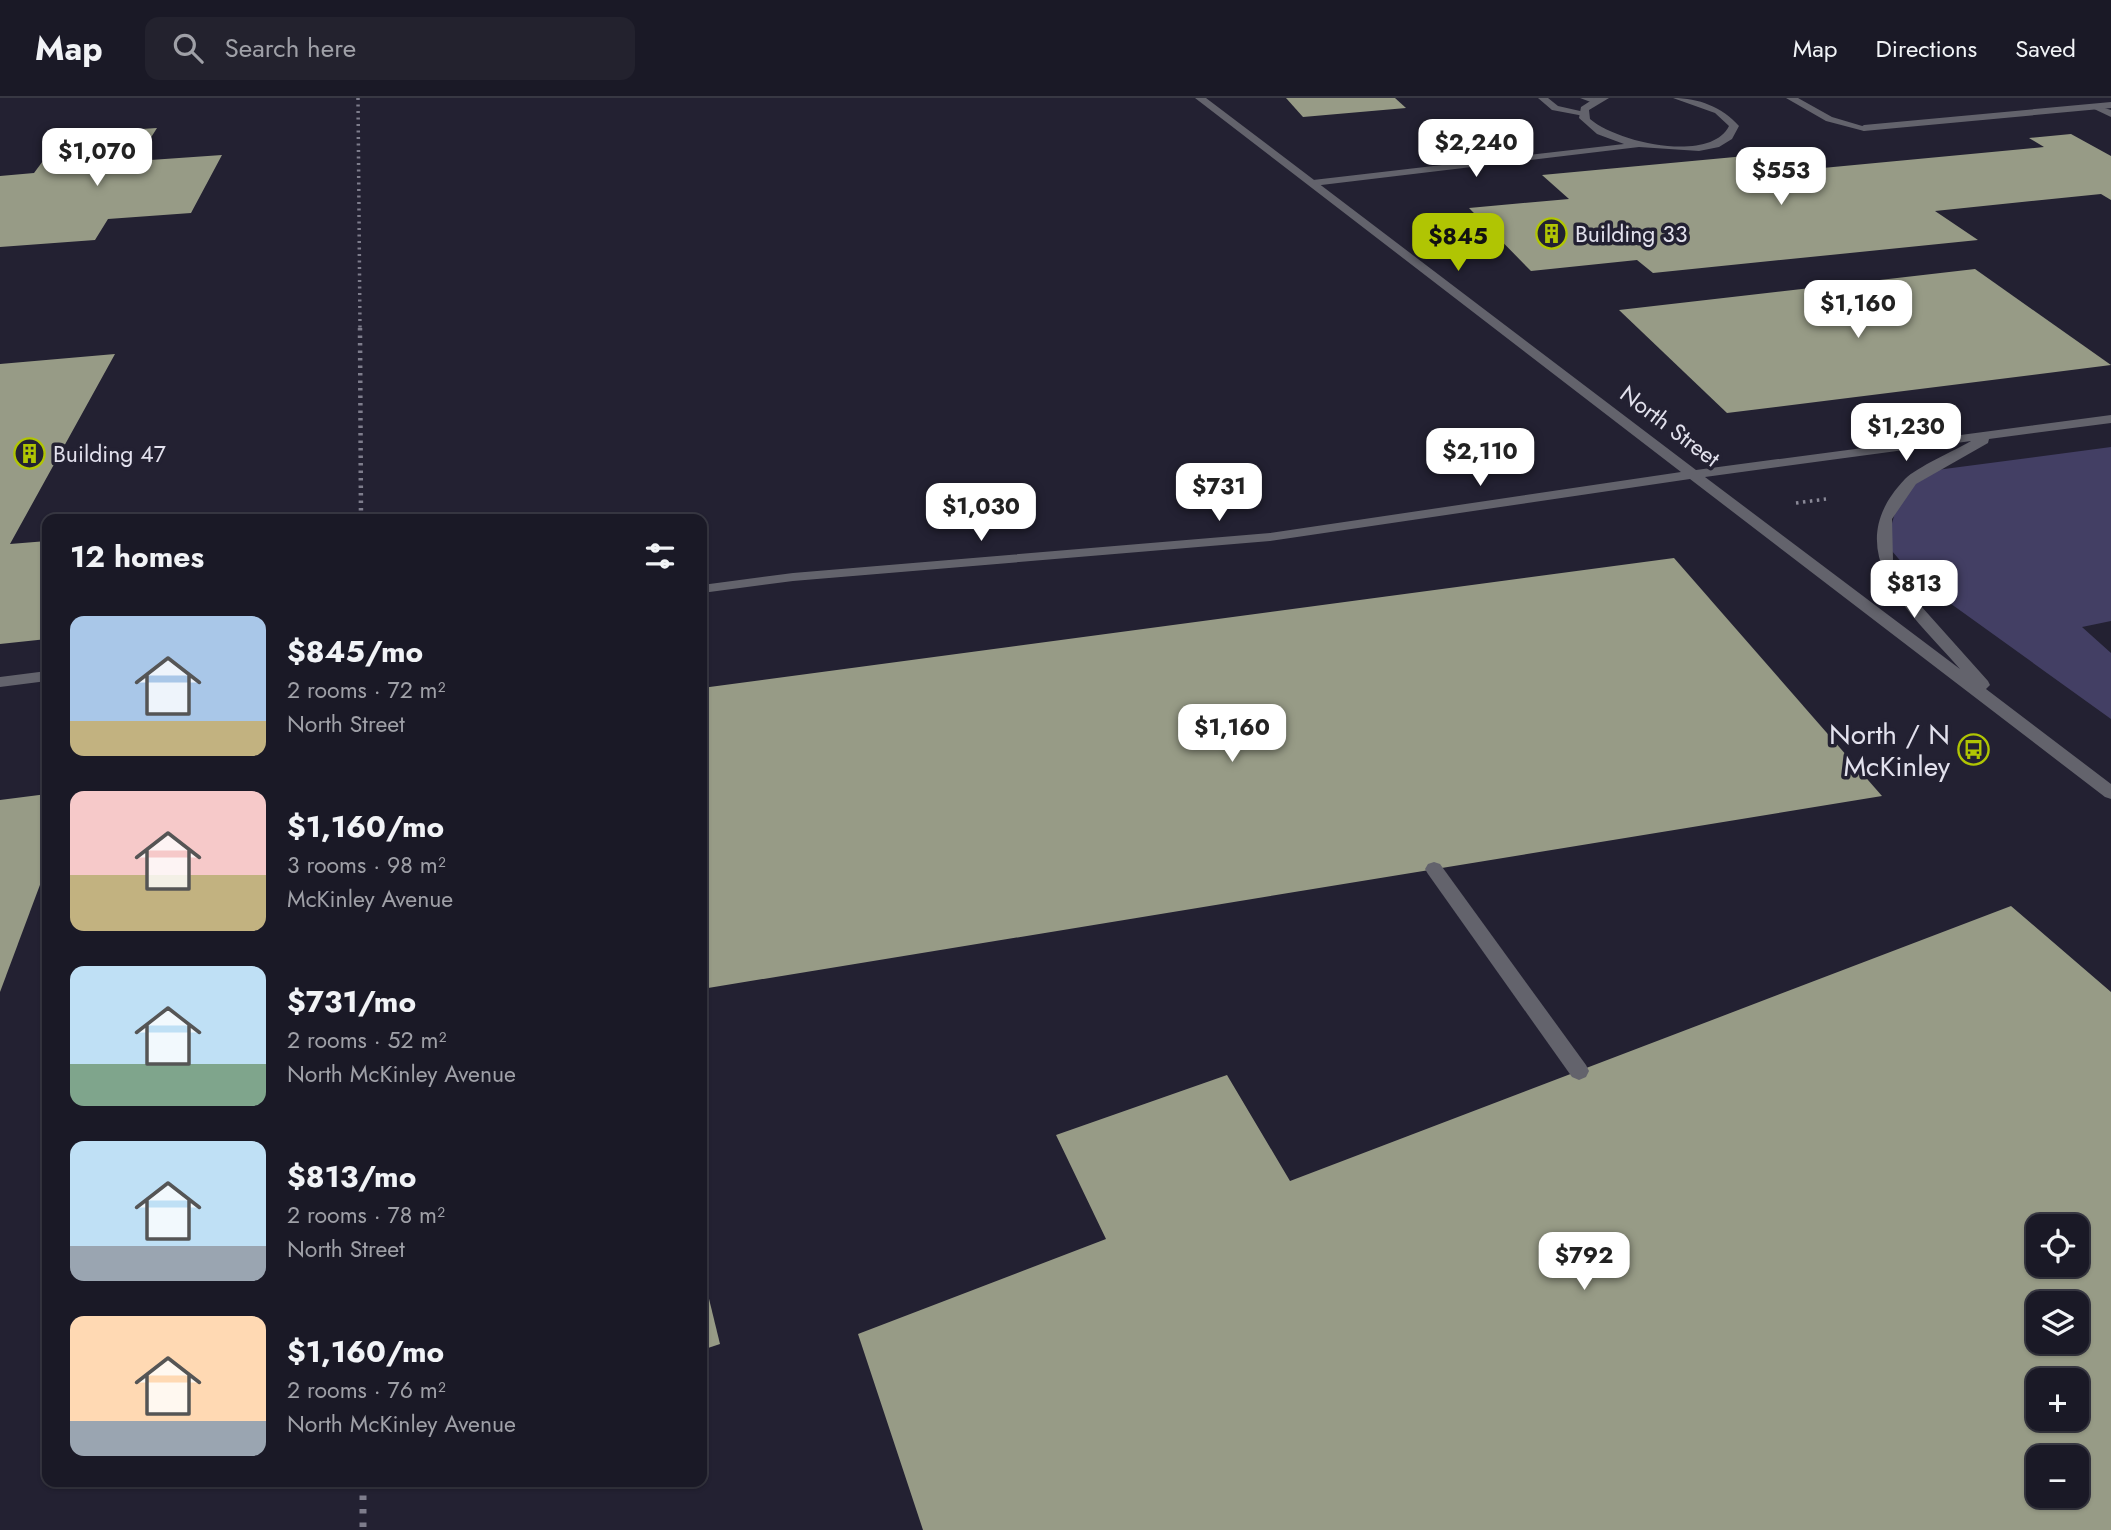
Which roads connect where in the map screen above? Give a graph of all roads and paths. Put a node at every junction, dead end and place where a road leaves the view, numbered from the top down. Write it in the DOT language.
graph roads {
  1 [pos="1200,98"];
  2 [pos="1543,98"];
  3 [pos="1585,98"];
  4 [pos="1678,98"];
  5 [pos="1791,98"];
  6 [pos="1600,99"];
  7 [pos="2111,105"];
  8 [pos="2095,106"];
  9 [pos="1584,113"];
  10 [pos="2111,114"];
  11 [pos="1636,145"];
  12 [pos="1313,183"];
  13 [pos="2111,419"];
  14 [pos="1992,435"];
  15 [pos="1696,474"];
  16 [pos="1834,498"];
  17 [pos="1794,504"];
  18 [pos="707,588"];
  19 [pos="42,677"];
  20 [pos="0,682"];
  21 [pos="2007,714"];
  22 [pos="2111,793"];
  23 [pos="1434,869"];
  24 [pos="1579,1071"];
  1 -- 12 [label="street, North Street"];
  2 -- 9 [label="street"];
  3 -- 6 [label="street"];
  4 -- 11 [label="street"];
  5 -- 8 [label="street"];
  6 -- 9 [label="street"];
  7 -- 8 [label="street"];
  8 -- 10 [label="street"];
  9 -- 11 [label="street"];
  11 -- 12 [label="street"];
  12 -- 15 [label="street, North Street"];
  13 -- 14 [label="street"];
  14 -- 15 [label="street"];
  14 -- 21 [label="street"];
  15 -- 18 [label="street"];
  15 -- 21 [label="street, North Street"];
  16 -- 17 [label="path"];
  19 -- 20 [label="street"];
  21 -- 22 [label="street, North Street"];
  23 -- 24 [label="street"];
}
